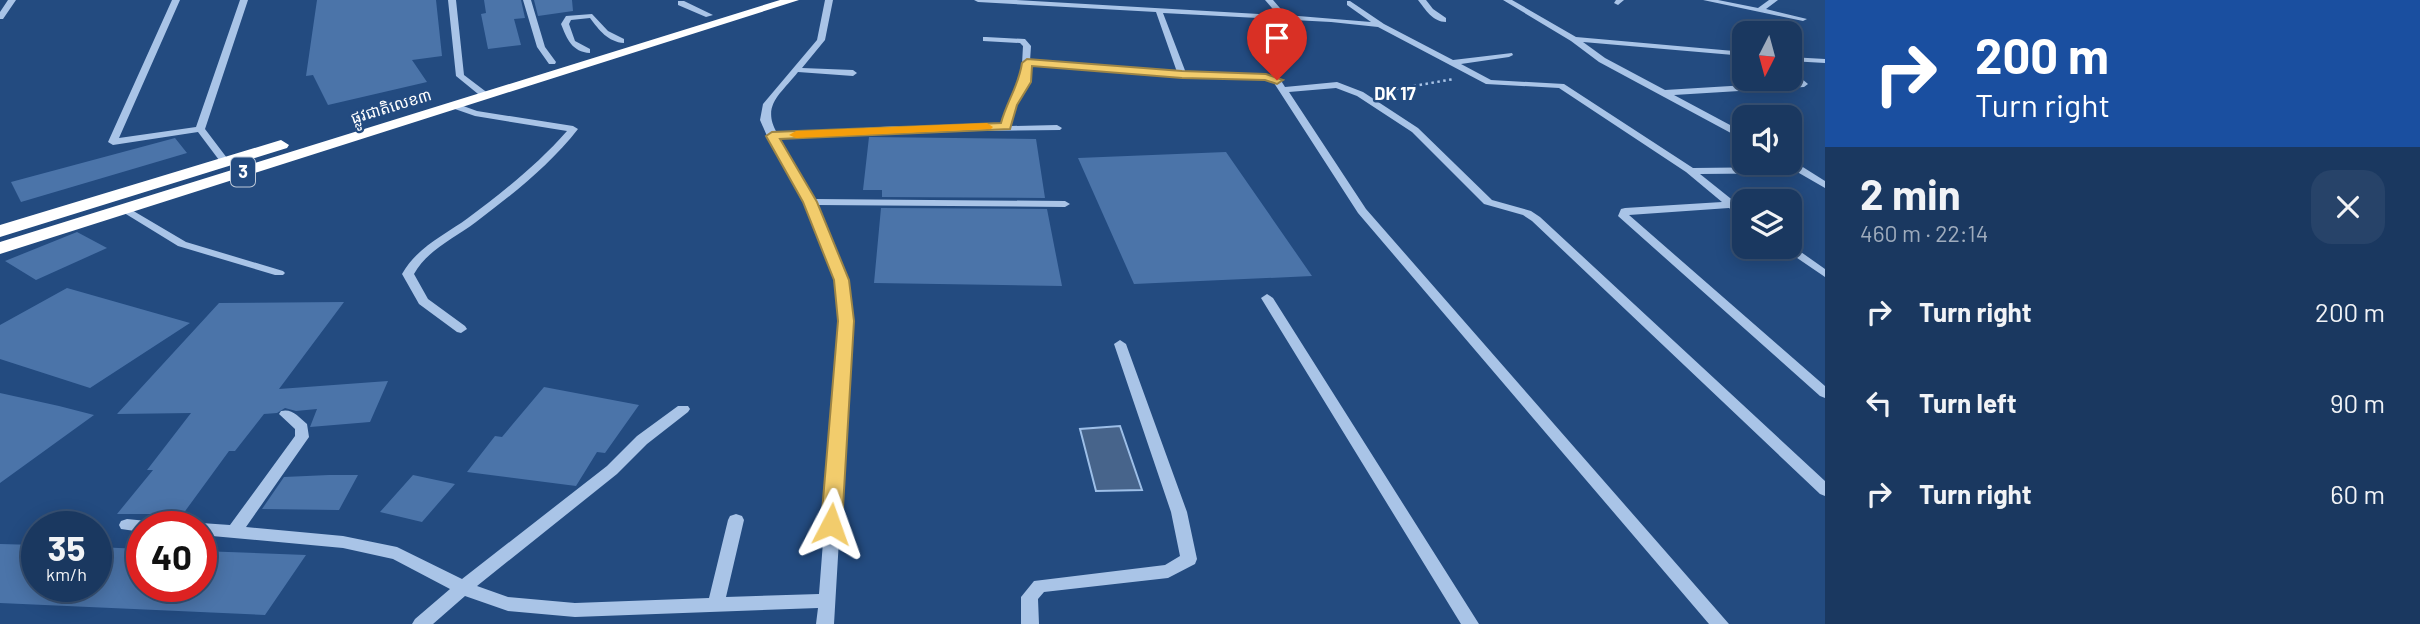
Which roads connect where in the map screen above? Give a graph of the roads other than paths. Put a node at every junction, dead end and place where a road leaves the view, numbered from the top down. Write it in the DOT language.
graph roads {
  1 [pos="12,0"];
  2 [pos="176,0"];
  3 [pos="244,0"];
  4 [pos="452,0"];
  5 [pos="527,0"];
  6 [pos="758,0"];
  7 [pos="793,0"];
  8 [pos="829,0"];
  9 [pos="978,0"];
  10 [pos="1269,0"];
  11 [pos="1422,0"];
  12 [pos="1507,0"];
  13 [pos="1707,0"];
  14 [pos="1774,0"];
  15 [pos="1043,2"];
  16 [pos="681,3"];
  17 [pos="1350,4"];
  18 [pos="1159,10"];
  19 [pos="1760,10"];
  20 [pos="709,15"];
  21 [pos="0,17"];
  22 [pos="1284,17"];
  23 [pos="1804,19"];
  24 [pos="1443,20"];
  25 [pos="1381,26"];
  26 [pos="986,39"];
  27 [pos="1574,39"];
  28 [pos="621,41"];
  29 [pos="587,51"];
  30 [pos="1732,53"];
  31 [pos="1509,55"];
  32 [pos="1802,60"];
  33 [pos="1825,61"];
  34 [pos="552,62"];
  35 [pos="1027,63"];
  36 [pos="1451,64"];
  37 [pos="799,71"];
  38 [pos="852,73"];
  39 [pos="1182,75"];
  40 [pos="1732,89"];
  41 [pos="1285,90"];
  42 [pos="480,91"];
  43 [pos="1665,93"];
  44 [pos="455,106"];
  45 [pos="1006,126"];
  46 [pos="1057,128"];
  47 [pos="200,130"];
  48 [pos="1732,130"];
  49 [pos="772,136"];
  50 [pos="225,162"];
  51 [pos="1732,171"];
  52 [pos="1802,171"];
  53 [pos="1690,172"];
  54 [pos="1825,185"];
  55 [pos="810,202"];
  56 [pos="1065,204"];
  57 [pos="1729,205"];
  58 [pos="1732,207"];
  59 [pos="125,209"];
  60 [pos="0,231"];
  61 [pos="0,248"];
  62 [pos="1802,258"];
  63 [pos="279,273"];
  64 [pos="1825,274"];
  65 [pos="1267,298"];
  66 [pos="461,329"];
  67 [pos="1120,344"];
  68 [pos="1825,393"];
  69 [pos="683,409"];
  70 [pos="286,414"];
  71 [pos="1825,490"];
  72 [pos="736,520"];
  73 [pos="217,529"];
  74 [pos="235,530"];
  75 [pos="463,588"];
  76 [pos="826,601"];
  77 [pos="716,605"];
  78 [pos="421,624"];
  79 [pos="825,624"];
  80 [pos="1030,624"];
  81 [pos="1470,624"];
  82 [pos="1720,624"];
  1 -- 21 [label="street"];
  2 -- 47 [label="street"];
  3 -- 47 [label="street"];
  4 -- 42 [label="street"];
  5 -- 34 [label="street"];
  6 -- 20 [label="highway, ផ្លូវជាតិលេខ៣ / 3"];
  7 -- 42 [label="highway, ផ្លូវជាតិលេខ៣ / 3"];
  8 -- 37 [label="street"];
  9 -- 15 [label="street"];
  10 -- 22 [label="street"];
  11 -- 24 [label="street"];
  12 -- 27 [label="street"];
  13 -- 19 [label="street"];
  14 -- 19 [label="street"];
  15 -- 18 [label="street"];
  16 -- 20 [label="street"];
  17 -- 25 [label="street"];
  18 -- 22 [label="street"];
  18 -- 39 [label="street"];
  19 -- 23 [label="street"];
  20 -- 28 [label="highway, ផ្លូវជាតិលេខ៣ / 3"];
  22 -- 25 [label="street"];
  25 -- 36 [label="street"];
  26 -- 35 [label="street"];
  27 -- 30 [label="street"];
  27 -- 43 [label="street"];
  28 -- 29 [label="highway, ផ្លូវជាតិលេខ៣ / 3"];
  28 -- 29 [label="street"];
  29 -- 34 [label="highway, ផ្លូវជាតិលេខ៣ / 3"];
  31 -- 36 [label="street"];
  32 -- 33 [label="street"];
  34 -- 42 [label="highway, ផ្លូវជាតិលេខ៣ / 3"];
  35 -- 39 [label="street"];
  35 -- 45 [label="street"];
  36 -- 53 [label="street"];
  37 -- 38 [label="street"];
  37 -- 49 [label="street"];
  39 -- 41 [label="street"];
  40 -- 43 [label="street"];
  41 -- 71 [label="street"];
  41 -- 82 [label="street"];
  42 -- 44 [label="highway, ផ្លូវជាតិលេខ៣ / 3"];
  42 -- 50 [label="highway, ផ្លូវជាតិលេខ៣ / 3"];
  43 -- 48 [label="street"];
  44 -- 59 [label="highway, ផ្លូវជាតិលេខ៣ / 3"];
  44 -- 66 [label="street"];
  45 -- 46 [label="street"];
  45 -- 49 [label="street"];
  47 -- 50 [label="street"];
  49 -- 55 [label="street"];
  50 -- 60 [label="highway, ផ្លូវជាតិលេខ៣ / 3"];
  51 -- 53 [label="street"];
  52 -- 54 [label="street"];
  53 -- 57 [label="street"];
  55 -- 56 [label="street"];
  55 -- 76 [label="street"];
  57 -- 58 [label="street"];
  57 -- 68 [label="street"];
  59 -- 61 [label="highway, ផ្លូវជាតិលេខ៣ / 3"];
  59 -- 63 [label="street"];
  62 -- 64 [label="street"];
  65 -- 81 [label="street"];
  67 -- 80 [label="street"];
  69 -- 75 [label="street"];
  70 -- 74 [label="street"];
  72 -- 77 [label="street"];
  73 -- 74 [label="street"];
  74 -- 75 [label="street"];
  75 -- 77 [label="street"];
  75 -- 78 [label="street"];
  76 -- 77 [label="street"];
  76 -- 79 [label="street"];
}
